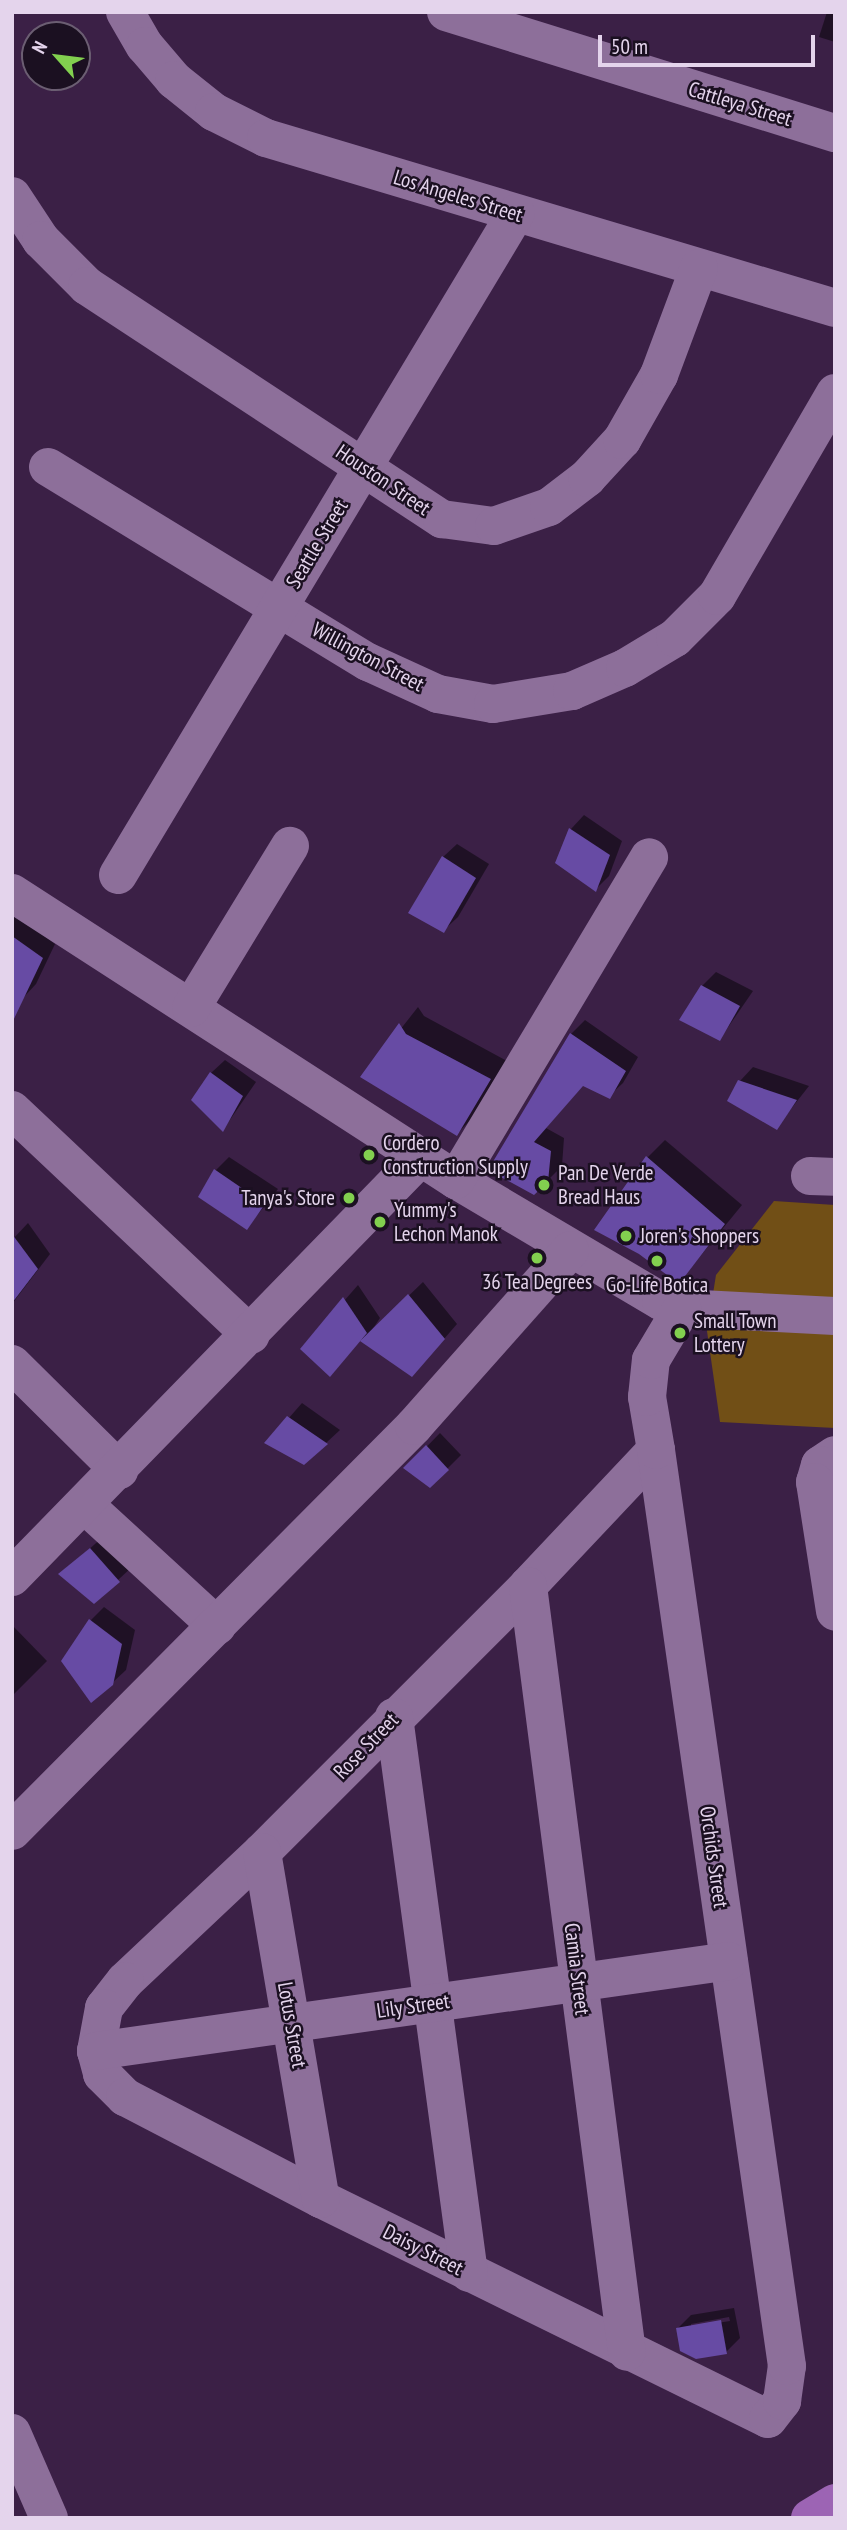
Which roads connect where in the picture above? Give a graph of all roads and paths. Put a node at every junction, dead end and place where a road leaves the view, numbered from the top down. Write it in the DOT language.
graph roads {
  1 [pos="125,12"];
  2 [pos="446,12"];
  3 [pos="835,133"];
  4 [pos="12,197"];
  5 [pos="516,213"];
  6 [pos="699,268"];
  7 [pos="835,308"];
  8 [pos="835,393"];
  9 [pos="48,467"];
  10 [pos="363,467"];
  11 [pos="278,608"];
  12 [pos="290,846"];
  13 [pos="649,857"];
  14 [pos="118,875"];
  15 [pos="15,899"];
  16 [pos="191,1008"];
  17 [pos="12,1110"];
  18 [pos="422,1156"];
  19 [pos="456,1180"];
  20 [pos="570,1250"];
  21 [pos="682,1308"];
  22 [pos="835,1316"];
  23 [pos="251,1335"];
  24 [pos="12,1364"];
  25 [pos="656,1450"];
  26 [pos="835,1455"];
  27 [pos="119,1470"];
  28 [pos="85,1504"];
  29 [pos="12,1577"];
  30 [pos="528,1586"];
  31 [pos="835,1611"];
  32 [pos="217,1626"];
  33 [pos="394,1717"];
  34 [pos="12,1831"];
  35 [pos="262,1852"];
  36 [pos="729,1961"];
  37 [pos="579,1982"];
  38 [pos="433,2003"];
  39 [pos="291,2023"];
  40 [pos="96,2050"];
  41 [pos="321,2199"];
  42 [pos="469,2273"];
  43 [pos="627,2351"];
  44 [pos="775,2414"];
  45 [pos="12,2433"];
  46 [pos="835,2503"];
  47 [pos="49,2518"];
  48 [pos="810,2518"];
  1 -- 5 [label="street, Los Angeles Street"];
  2 -- 3 [label="street, Cattleya Street"];
  4 -- 10 [label="street, Houston Street"];
  5 -- 6 [label="street, Los Angeles Street"];
  5 -- 10 [label="street, Seattle Street"];
  6 -- 7 [label="street, Los Angeles Street"];
  6 -- 10 [label="street, Houston Street"];
  8 -- 11 [label="street, Willington Street"];
  9 -- 11 [label="street, Willington Street"];
  10 -- 11 [label="street, Seattle Street"];
  11 -- 14 [label="street, Seattle Street"];
  12 -- 16 [label="street"];
  13 -- 19 [label="street"];
  15 -- 16 [label="street"];
  16 -- 18 [label="street"];
  17 -- 23 [label="street"];
  18 -- 19 [label="street"];
  18 -- 23 [label="street"];
  19 -- 20 [label="street"];
  20 -- 21 [label="street"];
  20 -- 32 [label="street"];
  21 -- 22 [label="street"];
  21 -- 25 [label="street, Orchids Street"];
  23 -- 27 [label="street"];
  24 -- 27 [label="street"];
  25 -- 30 [label="street, Rose Street"];
  25 -- 36 [label="street, Orchids Street"];
  26 -- 31 [label="street"];
  27 -- 28 [label="street"];
  28 -- 29 [label="street"];
  28 -- 32 [label="street"];
  30 -- 33 [label="street, Rose Street"];
  30 -- 37 [label="street, Camia Street"];
  32 -- 34 [label="street"];
  33 -- 35 [label="street, Rose Street"];
  33 -- 38 [label="street"];
  35 -- 39 [label="street, Lotus Street"];
  35 -- 40 [label="street, Rose Street"];
  36 -- 37 [label="street, Lily Street"];
  36 -- 44 [label="street, Orchids Street"];
  37 -- 38 [label="street, Lily Street"];
  37 -- 43 [label="street, Camia Street"];
  38 -- 39 [label="street, Lily Street"];
  38 -- 42 [label="street"];
  39 -- 40 [label="street, Lily Street"];
  39 -- 41 [label="street, Lotus Street"];
  40 -- 41 [label="street, Daisy Street"];
  41 -- 42 [label="street, Daisy Street"];
  42 -- 43 [label="street, Daisy Street"];
  43 -- 44 [label="street, Daisy Street"];
  45 -- 47 [label="street"];
  46 -- 48 [label="main road"];
}
